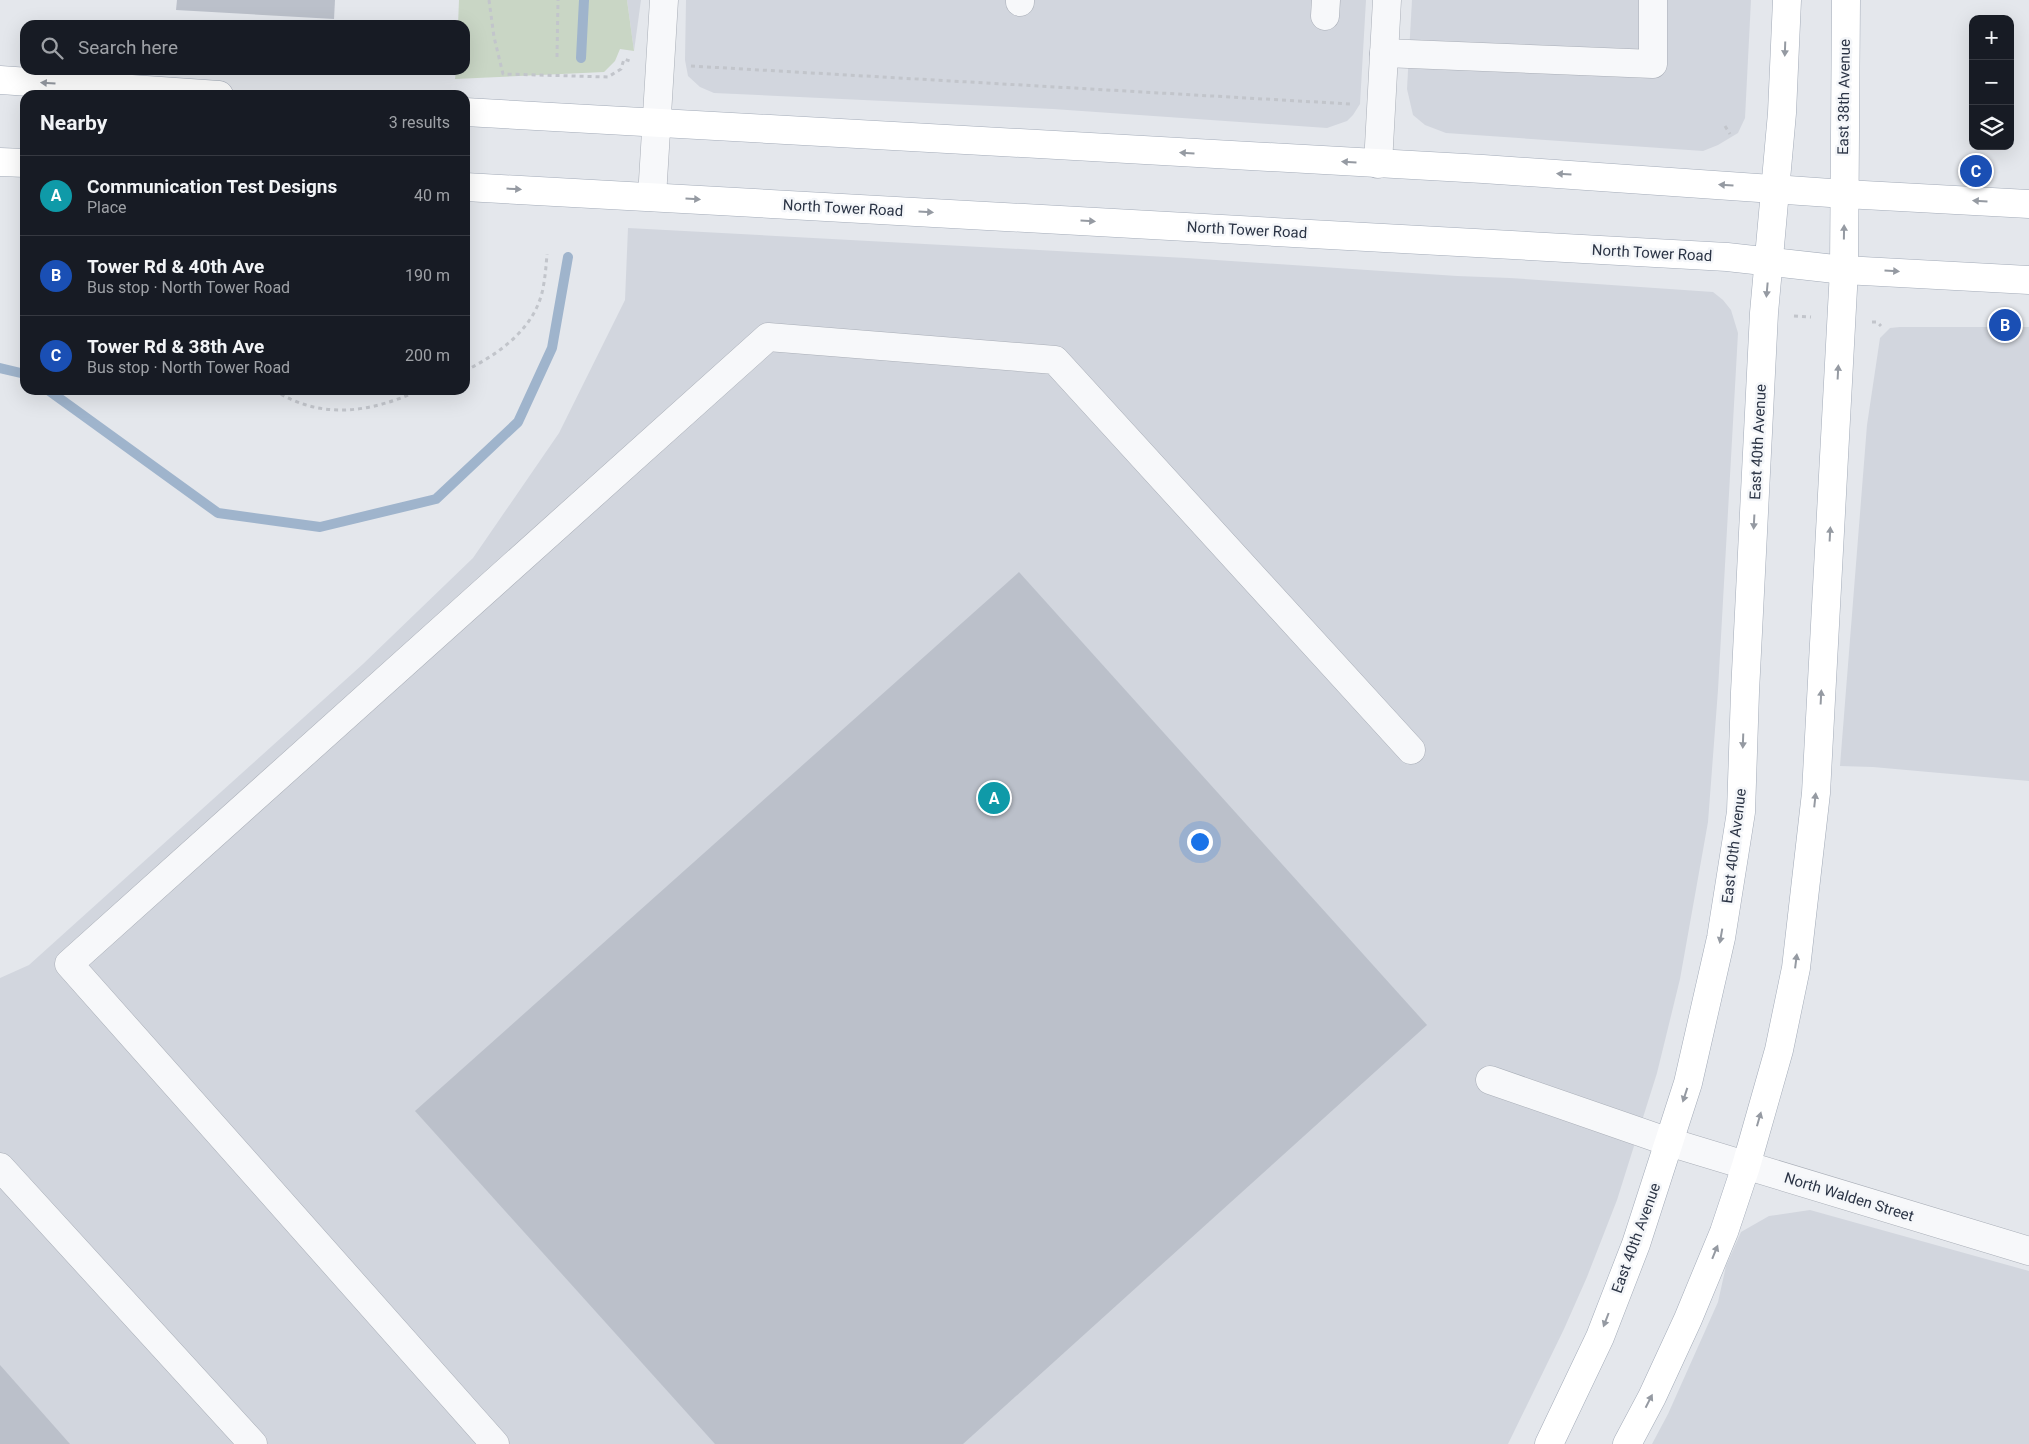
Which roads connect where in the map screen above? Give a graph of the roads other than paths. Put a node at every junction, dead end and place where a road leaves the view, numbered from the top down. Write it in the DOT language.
graph roads {
  1 [pos="664,0"];
  2 [pos="1387,0"];
  3 [pos="1653,0"];
  4 [pos="1786,0"];
  5 [pos="1846,0"];
  6 [pos="1384,53"];
  7 [pos="0,80"];
  8 [pos="146,90"];
  9 [pos="470,112"];
  10 [pos="656,122"];
  11 [pos="0,162"];
  12 [pos="20,164"];
  13 [pos="1378,164"];
  14 [pos="470,186"];
  15 [pos="1774,189"];
  16 [pos="1845,194"];
  17 [pos="652,197"];
  18 [pos="2029,204"];
  19 [pos="1769,261"];
  20 [pos="1844,270"];
  21 [pos="2029,280"];
  22 [pos="1411,750"];
  23 [pos="1490,1080"];
  24 [pos="1669,1142"];
  25 [pos="1746,1166"];
  26 [pos="0,1167"];
  27 [pos="2029,1251"];
  28 [pos="254,1444"];
  29 [pos="495,1444"];
  30 [pos="1548,1444"];
  31 [pos="1627,1444"];
  1 -- 10 [label="street"];
  2 -- 6 [label="street"];
  3 -- 6 [label="street"];
  4 -- 15 [label="main road, one-way"];
  5 -- 16 [label="main road, East 38th Avenue"];
  6 -- 13 [label="street"];
  8 -- 7 [label="main road, one-way"];
  9 -- 10 [label="main road"];
  13 -- 10 [label="main road, one-way"];
  10 -- 17 [label="street"];
  11 -- 12 [label="main road"];
  15 -- 13 [label="main road, one-way"];
  14 -- 17 [label="main road, North Tower Road, one-way"];
  15 -- 16 [label="main road"];
  15 -- 19 [label="main road, East 40th Avenue"];
  18 -- 16 [label="main road, one-way"];
  20 -- 16 [label="main road, one-way"];
  17 -- 19 [label="main road, North Tower Road, one-way"];
  19 -- 20 [label="main road, North Tower Road"];
  19 -- 24 [label="main road, East 40th Avenue, one-way"];
  20 -- 21 [label="main road, North Tower Road, one-way"];
  25 -- 20 [label="main road, one-way"];
  22 -- 29 [label="street"];
  23 -- 24 [label="street, North Walden Street"];
  24 -- 25 [label="street, North Walden Street"];
  24 -- 30 [label="main road, East 40th Avenue, one-way"];
  25 -- 27 [label="street, North Walden Street"];
  31 -- 25 [label="main road, one-way"];
  26 -- 28 [label="street"];
}
